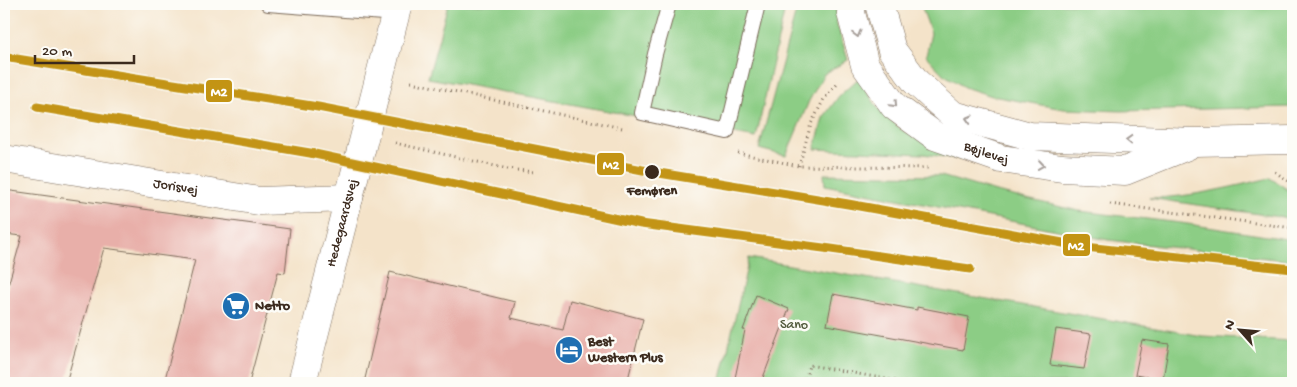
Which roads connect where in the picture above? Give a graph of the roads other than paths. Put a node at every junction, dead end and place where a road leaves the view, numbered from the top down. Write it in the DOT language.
graph roads {
  1 [pos="268,4"];
  2 [pos="669,4"];
  3 [pos="758,4"];
  4 [pos="852,4"];
  5 [pos="879,4"];
  6 [pos="397,9"];
  7 [pos="1293,140"];
  8 [pos="1195,142"];
  9 [pos="4,159"];
  10 [pos="349,198"];
  11 [pos="302,383"];
  1 -- 6 [label="lane"];
  2 -- 3 [label="lane"];
  4 -- 8 [label="street, Bøjlevej, one-way"];
  8 -- 5 [label="street, Bøjlevej, one-way"];
  6 -- 10 [label="street, Hedegaardsvej"];
  7 -- 8 [label="street, Bøjlevej"];
  9 -- 10 [label="street, Jorisvej"];
  10 -- 11 [label="street, Hedegaardsvej"];
}
